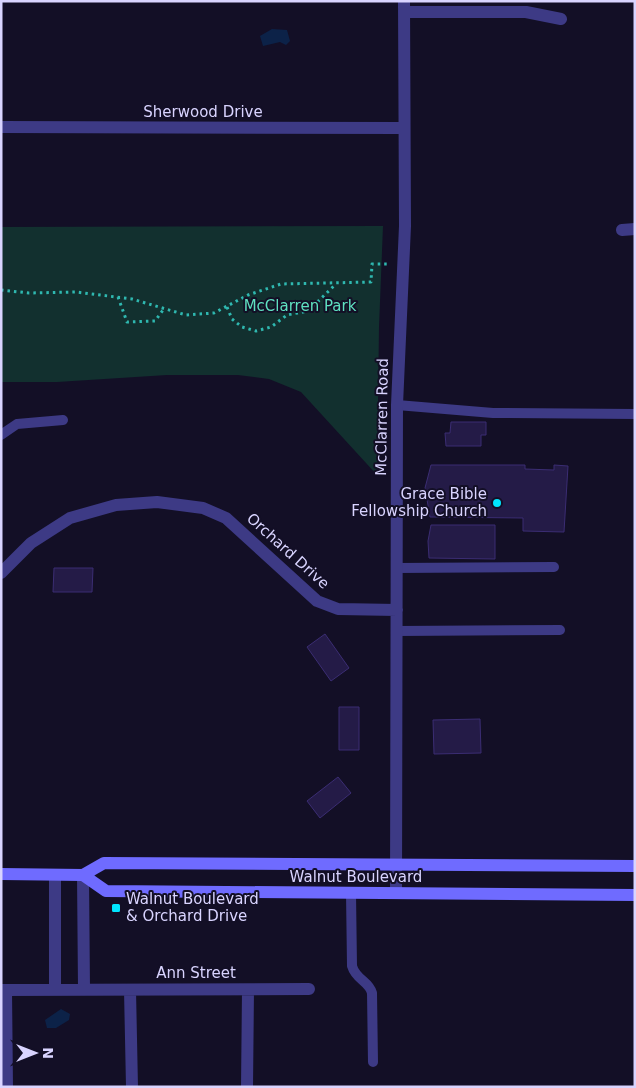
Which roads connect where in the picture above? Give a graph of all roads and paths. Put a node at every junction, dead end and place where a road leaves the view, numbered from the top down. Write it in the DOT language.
graph roads {
  1 [pos="404,7"];
  2 [pos="561,19"];
  3 [pos="1,127"];
  4 [pos="404,128"];
  5 [pos="403,263"];
  6 [pos="336,284"];
  7 [pos="1,290"];
  8 [pos="118,297"];
  9 [pos="227,306"];
  10 [pos="163,310"];
  11 [pos="397,406"];
  12 [pos="635,414"];
  13 [pos="64,420"];
  14 [pos="1,435"];
  15 [pos="554,567"];
  16 [pos="397,568"];
  17 [pos="1,573"];
  18 [pos="397,610"];
  19 [pos="560,630"];
  20 [pos="397,631"];
  21 [pos="396,864"];
  22 [pos="635,866"];
  23 [pos="1,874"];
  24 [pos="55,875"];
  25 [pos="83,875"];
  26 [pos="351,893"];
  27 [pos="396,893"];
  28 [pos="635,895"];
  29 [pos="55,989"];
  30 [pos="84,989"];
  31 [pos="309,989"];
  32 [pos="4,990"];
  33 [pos="130,990"];
  34 [pos="248,990"];
  35 [pos="373,1062"];
  36 [pos="6,1087"];
  37 [pos="132,1087"];
  38 [pos="247,1087"];
  1 -- 2 [label="street"];
  1 -- 4 [label="street, McClarren Road"];
  3 -- 4 [label="street, Sherwood Drive"];
  4 -- 5 [label="street, McClarren Road"];
  5 -- 6 [label="path"];
  5 -- 11 [label="street, McClarren Road"];
  6 -- 9 [label="path"];
  6 -- 9 [label="path"];
  7 -- 8 [label="path"];
  8 -- 10 [label="path"];
  8 -- 10 [label="path"];
  9 -- 10 [label="path"];
  11 -- 12 [label="lane"];
  11 -- 16 [label="street, McClarren Road"];
  13 -- 14 [label="lane"];
  15 -- 16 [label="lane"];
  16 -- 18 [label="street, McClarren Road"];
  17 -- 18 [label="street, Orchard Drive"];
  18 -- 20 [label="street, McClarren Road"];
  19 -- 20 [label="lane"];
  20 -- 21 [label="street, McClarren Road"];
  21 -- 22 [label="street, Walnut Boulevard"];
  21 -- 25 [label="street, Walnut Boulevard"];
  21 -- 27 [label="street, McClarren Road"];
  23 -- 24 [label="street, Walnut Boulevard"];
  24 -- 25 [label="street, Walnut Boulevard"];
  24 -- 29 [label="street"];
  25 -- 26 [label="street, Walnut Boulevard"];
  25 -- 30 [label="street"];
  26 -- 27 [label="street, Walnut Boulevard"];
  26 -- 35 [label="lane"];
  27 -- 28 [label="street, Walnut Boulevard"];
  29 -- 30 [label="street, Ann Street"];
  29 -- 32 [label="street, Ann Street"];
  30 -- 33 [label="street, Ann Street"];
  31 -- 34 [label="street, Ann Street"];
  32 -- 36 [label="street"];
  33 -- 34 [label="street, Ann Street"];
  33 -- 37 [label="street"];
  34 -- 38 [label="street"];
}
